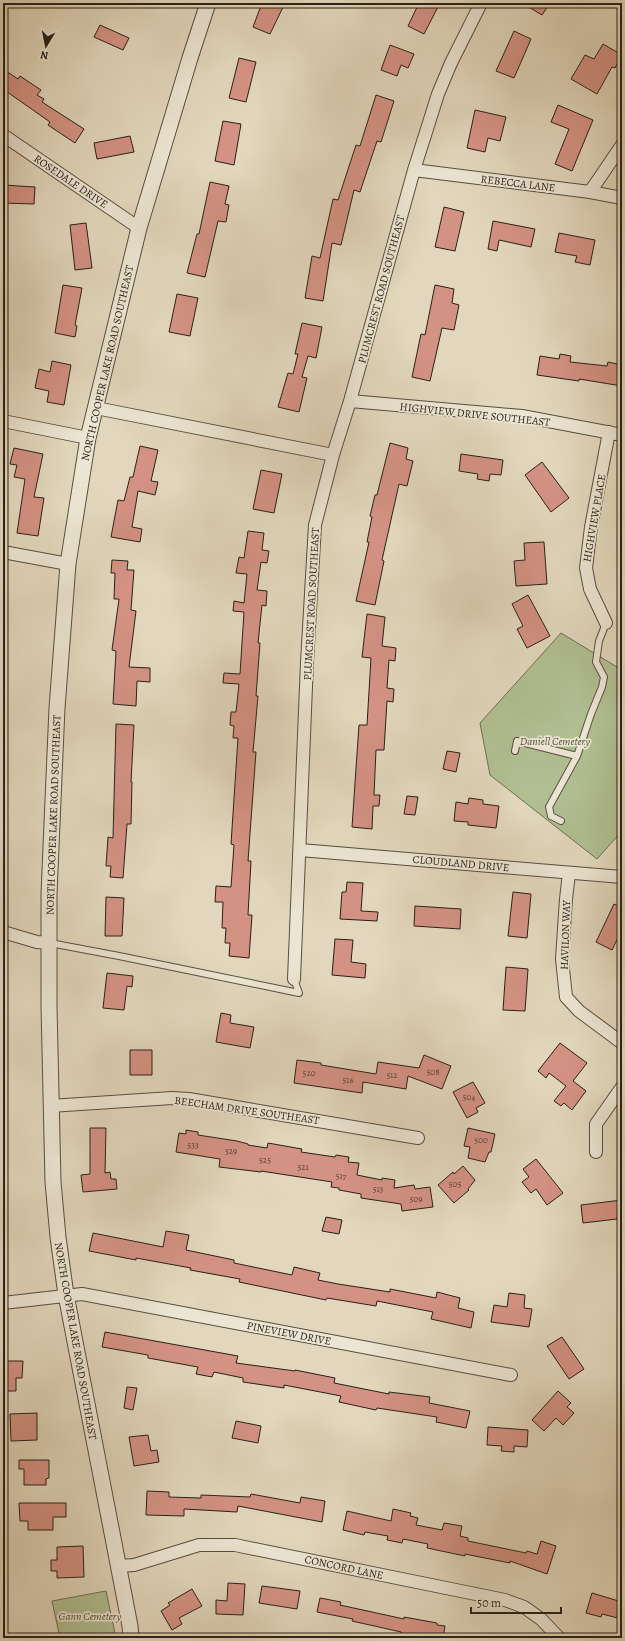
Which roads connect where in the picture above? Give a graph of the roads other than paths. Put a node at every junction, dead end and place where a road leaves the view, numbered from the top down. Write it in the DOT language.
graph roads {
  1 [pos="208,3"];
  2 [pos="481,3"];
  3 [pos="3,135"];
  4 [pos="622,145"];
  5 [pos="414,170"];
  6 [pos="590,192"];
  7 [pos="622,198"];
  8 [pos="139,228"];
  9 [pos="350,401"];
  10 [pos="96,408"];
  11 [pos="3,421"];
  12 [pos="609,432"];
  13 [pos="622,435"];
  14 [pos="88,438"];
  15 [pos="333,455"];
  16 [pos="3,552"];
  17 [pos="68,564"];
  18 [pos="606,624"];
  19 [pos="515,751"];
  20 [pos="577,756"];
  21 [pos="560,821"];
  22 [pos="300,850"];
  23 [pos="569,873"];
  24 [pos="622,877"];
  25 [pos="3,932"];
  26 [pos="50,943"];
  27 [pos="294,979"];
  28 [pos="622,1043"];
  29 [pos="622,1087"];
  30 [pos="50,1106"];
  31 [pos="418,1138"];
  32 [pos="596,1152"];
  33 [pos="66,1295"];
  34 [pos="3,1303"];
  35 [pos="511,1375"];
  36 [pos="118,1566"];
  37 [pos="131,1638"];
  38 [pos="559,1638"];
  1 -- 8 [label="street, NORTH COOPER LAKE ROAD SOUTHEAST"];
  2 -- 5 [label="street, PLUMCREST ROAD SOUTHEAST"];
  3 -- 8 [label="street, ROSEDALE DRIVE"];
  4 -- 6 [label="street"];
  5 -- 6 [label="street, REBECCA LANE"];
  5 -- 9 [label="street, PLUMCREST ROAD SOUTHEAST"];
  6 -- 7 [label="street, REBECCA LANE"];
  8 -- 10 [label="street, NORTH COOPER LAKE ROAD SOUTHEAST"];
  9 -- 12 [label="street, HIGHVIEW DRIVE SOUTHEAST"];
  9 -- 15 [label="street, PLUMCREST ROAD SOUTHEAST"];
  10 -- 14 [label="street, NORTH COOPER LAKE ROAD SOUTHEAST"];
  10 -- 15 [label="street"];
  11 -- 14 [label="street"];
  12 -- 13 [label="street, HIGHVIEW DRIVE SOUTHEAST"];
  12 -- 18 [label="street, HIGHVIEW PLACE"];
  14 -- 17 [label="street, NORTH COOPER LAKE ROAD SOUTHEAST"];
  15 -- 22 [label="street, PLUMCREST ROAD SOUTHEAST"];
  16 -- 17 [label="street"];
  17 -- 26 [label="street, NORTH COOPER LAKE ROAD SOUTHEAST"];
  18 -- 20 [label="lane"];
  19 -- 20 [label="lane"];
  20 -- 21 [label="lane"];
  22 -- 23 [label="street, CLOUDLAND DRIVE"];
  22 -- 27 [label="street, PLUMCREST ROAD SOUTHEAST"];
  23 -- 24 [label="street, CLOUDLAND DRIVE"];
  23 -- 28 [label="street, HAVILON WAY"];
  25 -- 26 [label="street"];
  26 -- 27 [label="lane"];
  26 -- 30 [label="street, NORTH COOPER LAKE ROAD SOUTHEAST"];
  29 -- 32 [label="street"];
  30 -- 31 [label="street, BEECHAM DRIVE SOUTHEAST"];
  30 -- 33 [label="street, NORTH COOPER LAKE ROAD SOUTHEAST"];
  33 -- 34 [label="street, PINEVIEW DRIVE"];
  33 -- 35 [label="street, PINEVIEW DRIVE"];
  33 -- 36 [label="street, NORTH COOPER LAKE ROAD SOUTHEAST"];
  36 -- 37 [label="street, NORTH COOPER LAKE ROAD SOUTHEAST"];
  36 -- 38 [label="street, CONCORD LANE"];
}
